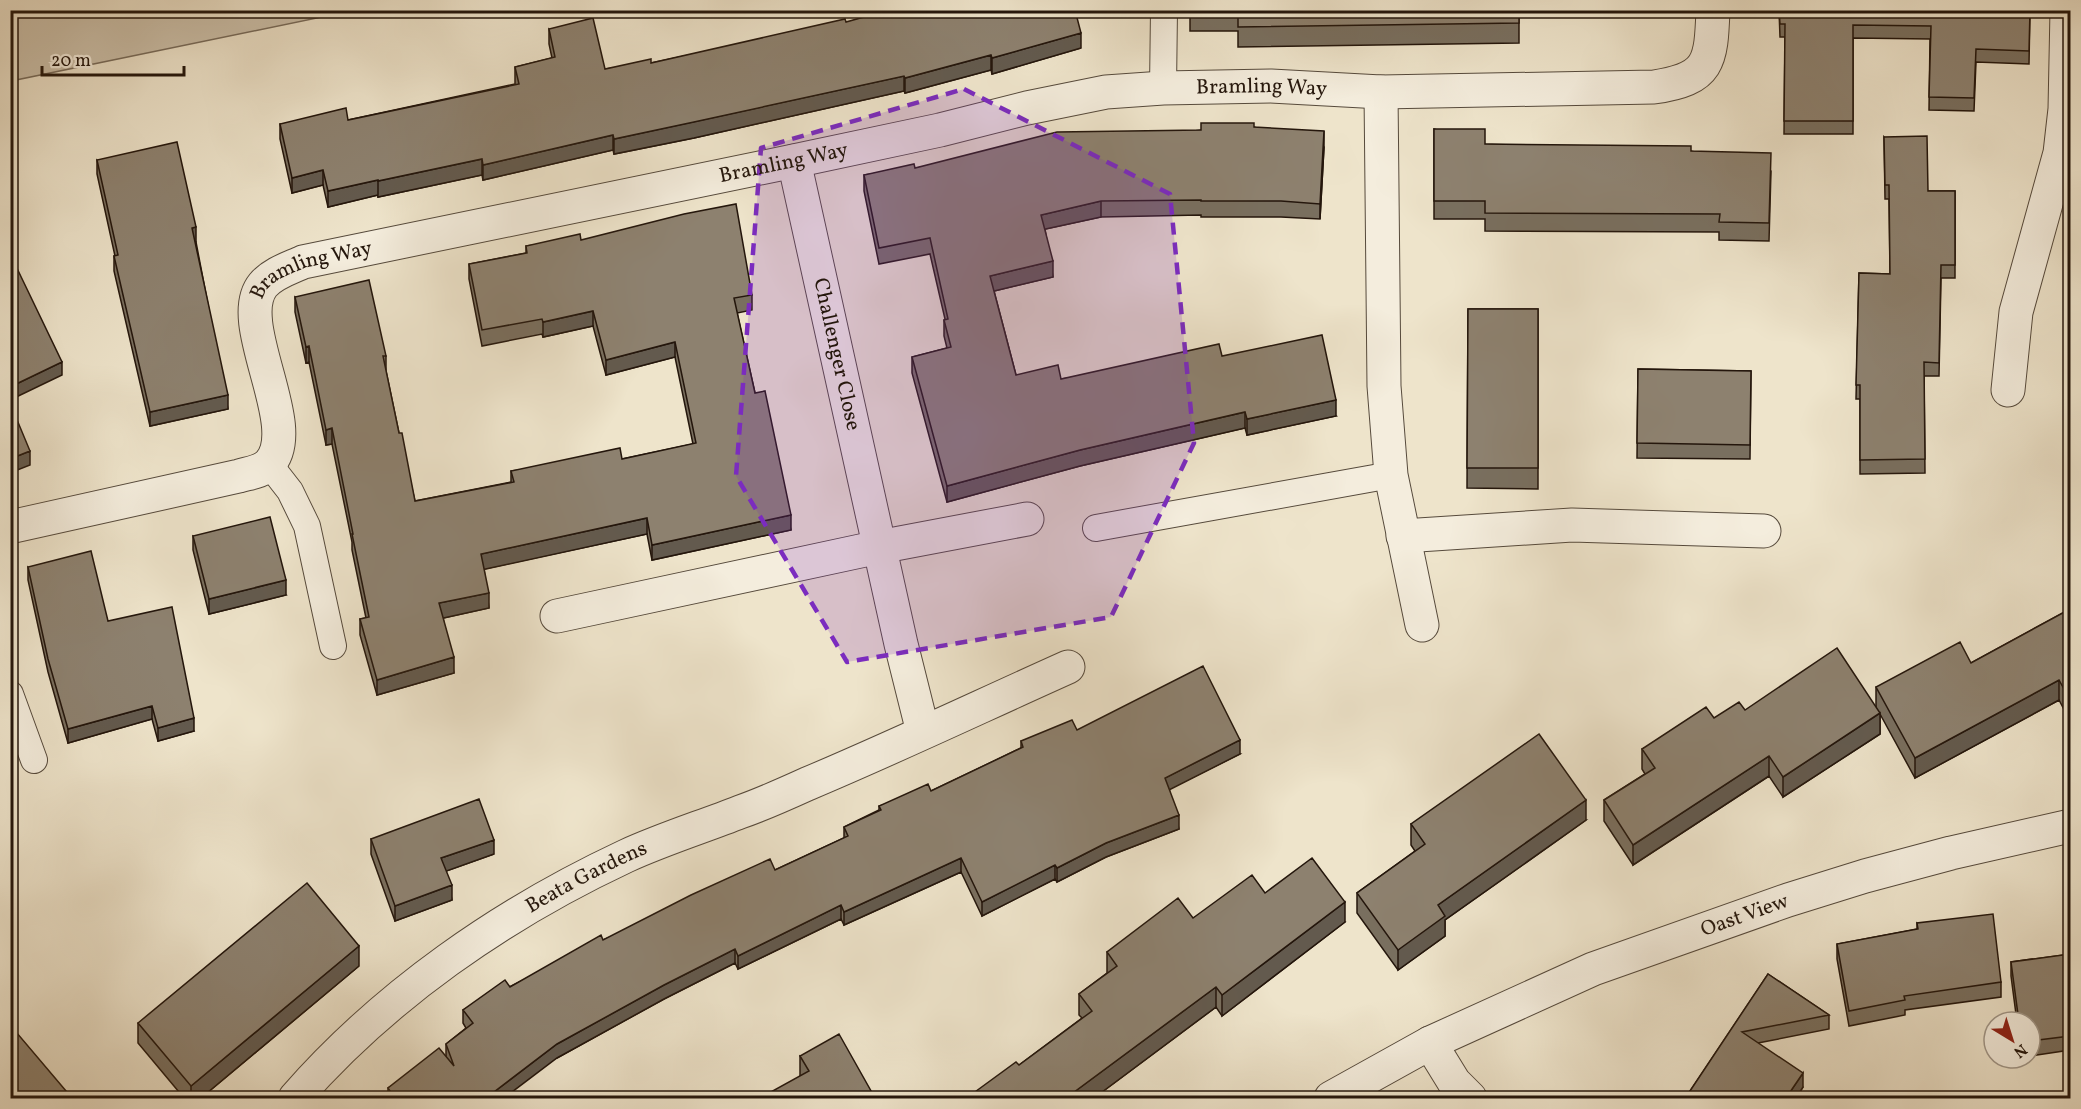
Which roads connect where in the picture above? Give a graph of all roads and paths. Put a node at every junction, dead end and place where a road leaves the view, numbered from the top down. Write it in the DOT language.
graph roads {
  1 [pos="1164,10"];
  2 [pos="1713,10"];
  3 [pos="2067,10"];
  4 [pos="1163,88"];
  5 [pos="1381,92"];
  6 [pos="794,161"];
  7 [pos="2008,390"];
  8 [pos="269,464"];
  9 [pos="1391,476"];
  10 [pos="1027,519"];
  11 [pos="10,527"];
  12 [pos="1096,528"];
  13 [pos="1764,531"];
  14 [pos="1403,536"];
  15 [pos="879,547"];
  16 [pos="557,616"];
  17 [pos="1422,625"];
  18 [pos="333,646"];
  19 [pos="1068,667"];
  20 [pos="10,694"];
  21 [pos="923,732"];
  22 [pos="34,760"];
  23 [pos="2070,825"];
  24 [pos="1430,1043"];
  25 [pos="295,1098"];
  26 [pos="1331,1098"];
  27 [pos="1470,1098"];
  1 -- 4 [label="lane"];
  2 -- 5 [label="street, Bramling Way"];
  3 -- 7 [label="street"];
  4 -- 5 [label="street, Bramling Way"];
  4 -- 6 [label="street, Bramling Way"];
  5 -- 9 [label="street"];
  6 -- 8 [label="street, Bramling Way"];
  6 -- 15 [label="street, Challenger Close"];
  8 -- 11 [label="street"];
  8 -- 18 [label="lane"];
  9 -- 12 [label="lane"];
  9 -- 14 [label="street"];
  10 -- 15 [label="street"];
  13 -- 14 [label="street"];
  14 -- 17 [label="street"];
  15 -- 16 [label="street"];
  15 -- 21 [label="street"];
  19 -- 21 [label="street, Beata Gardens"];
  20 -- 22 [label="lane"];
  21 -- 25 [label="street, Beata Gardens"];
  23 -- 24 [label="street, Oast View"];
  24 -- 26 [label="street, Oast View"];
  24 -- 27 [label="street"];
}
